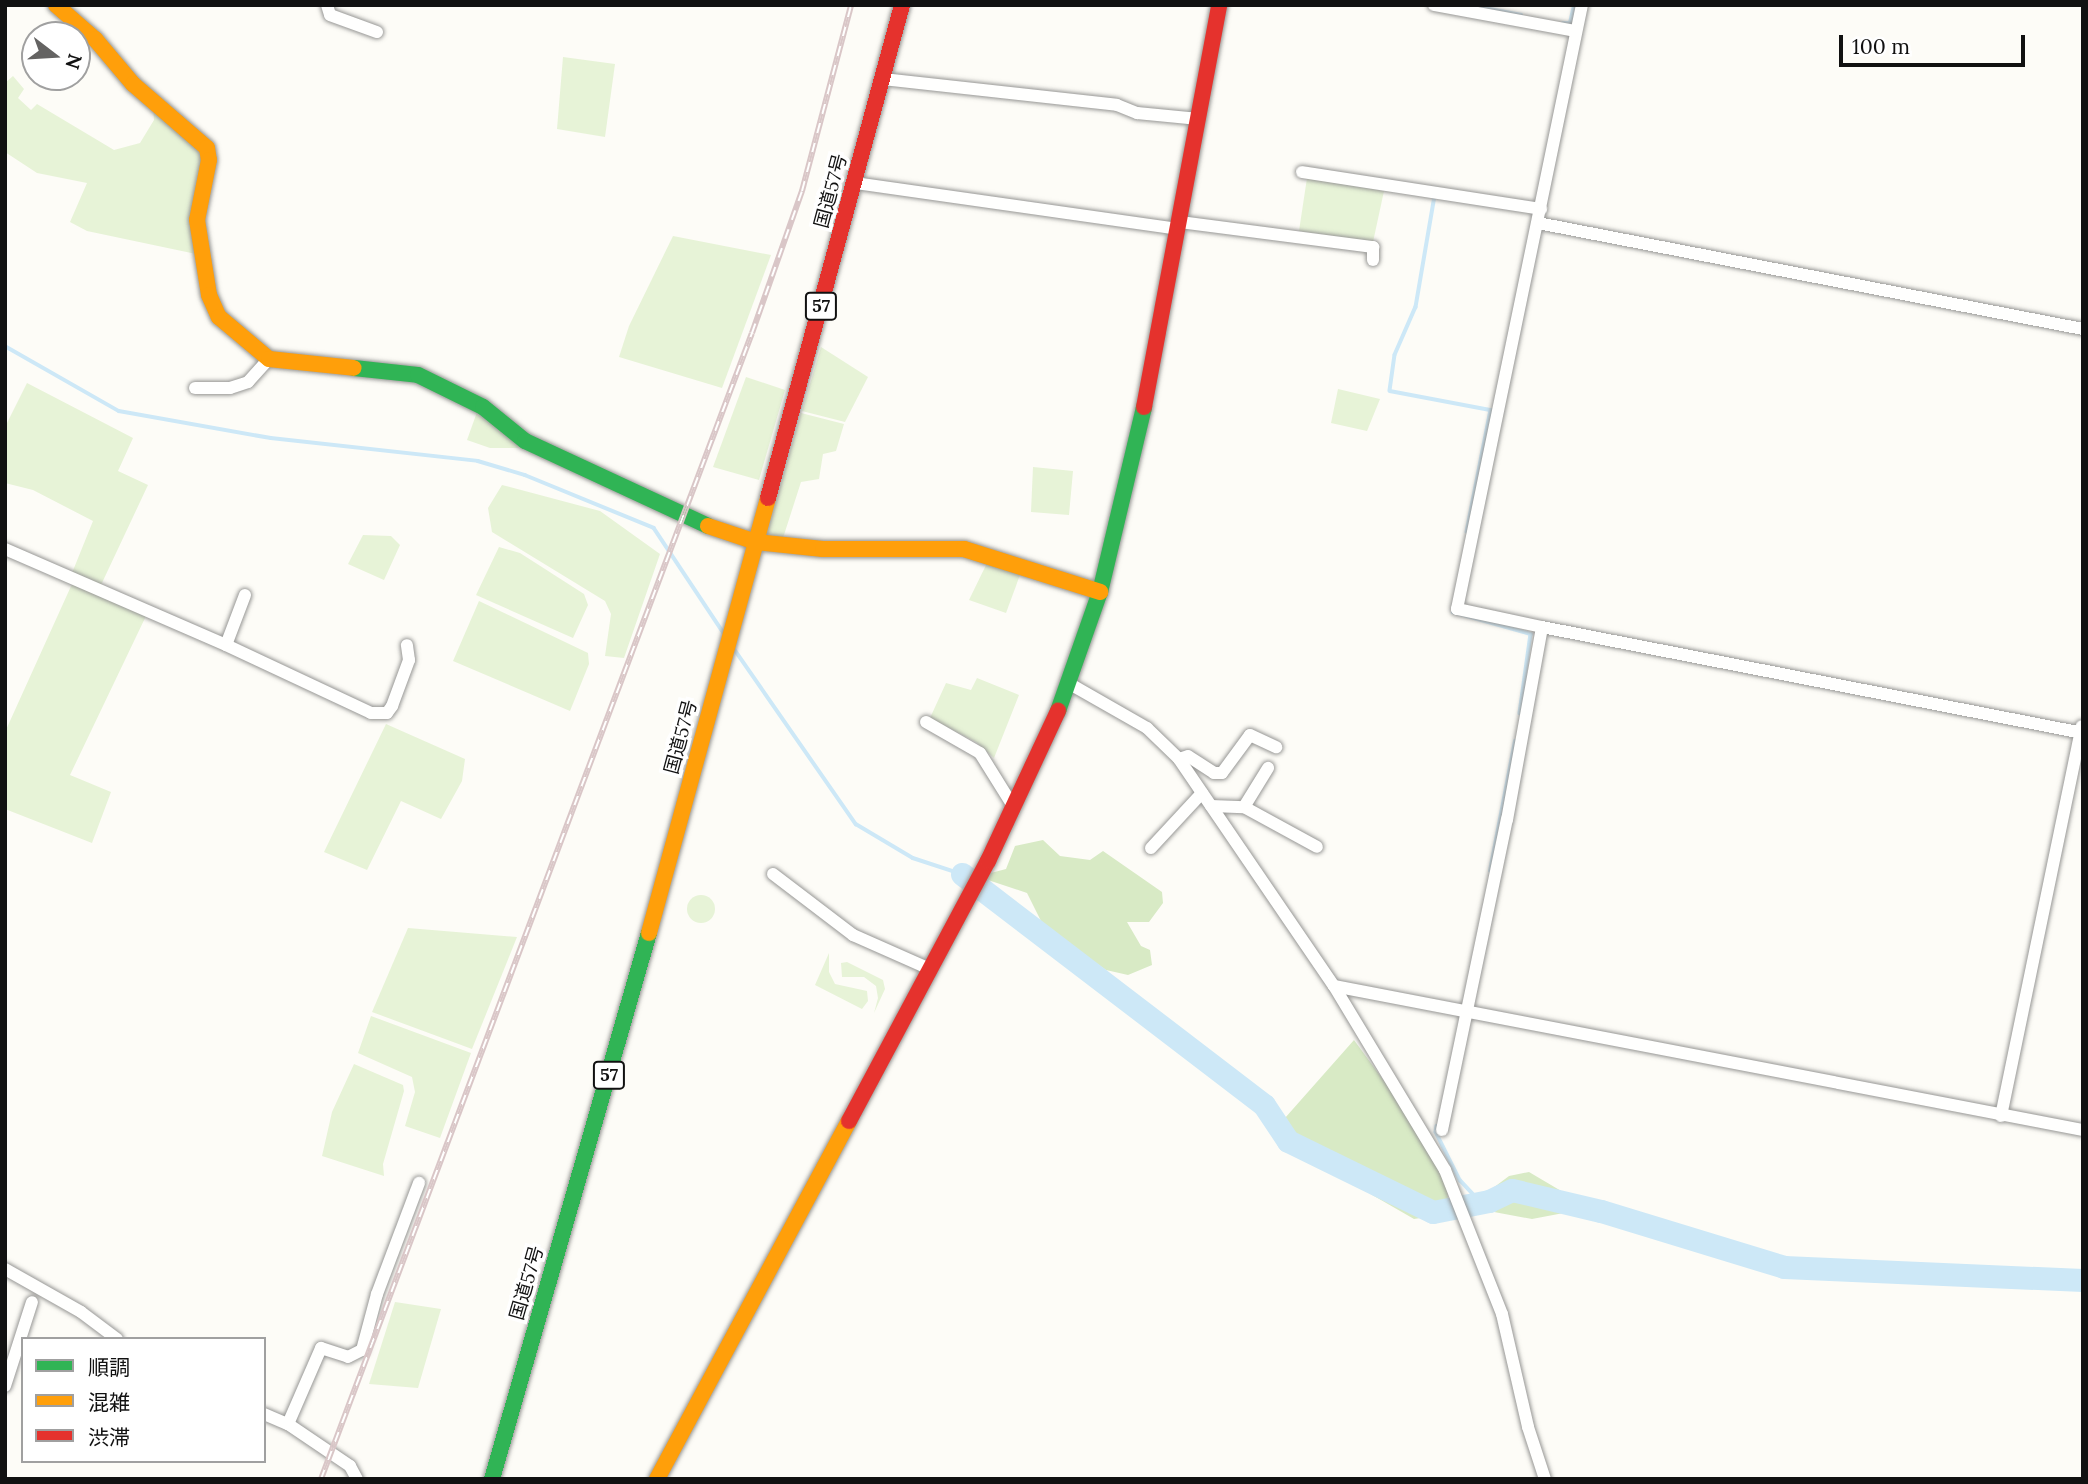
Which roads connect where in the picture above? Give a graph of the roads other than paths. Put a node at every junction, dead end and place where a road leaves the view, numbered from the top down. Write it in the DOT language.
graph roads {
  1 [pos="56,5"];
  2 [pos="327,5"];
  3 [pos="902,5"];
  4 [pos="1219,5"];
  5 [pos="1434,5"];
  6 [pos="1582,5"];
  7 [pos="1576,31"];
  8 [pos="377,32"];
  9 [pos="883,79"];
  10 [pos="1199,119"];
  11 [pos="1302,173"];
  12 [pos="855,183"];
  13 [pos="1541,209"];
  14 [pos="1538,223"];
  15 [pos="1180,225"];
  16 [pos="1373,260"];
  17 [pos="2083,329"];
  18 [pos="269,359"];
  19 [pos="195,388"];
  20 [pos="756,542"];
  21 [pos="5,549"];
  22 [pos="1100,592"];
  23 [pos="246,595"];
  24 [pos="1542,627"];
  25 [pos="226,645"];
  26 [pos="407,645"];
  27 [pos="1070,684"];
  28 [pos="926,722"];
  29 [pos="2082,730"];
  30 [pos="1276,747"];
  31 [pos="1179,759"];
  32 [pos="1268,768"];
  33 [pos="1202,793"];
  34 [pos="1013,806"];
  35 [pos="1211,806"];
  36 [pos="1244,807"];
  37 [pos="1317,847"];
  38 [pos="1151,848"];
  39 [pos="773,874"];
  40 [pos="930,969"];
  41 [pos="1334,986"];
  42 [pos="1468,1011"];
  43 [pos="2001,1116"];
  44 [pos="1442,1130"];
  45 [pos="2083,1130"];
  46 [pos="419,1183"];
  47 [pos="5,1269"];
  48 [pos="32,1302"];
  49 [pos="114,1337"];
  50 [pos="5,1386"];
  51 [pos="266,1415"];
  52 [pos="288,1424"];
  53 [pos="358,1479"];
  54 [pos="492,1479"];
  55 [pos="657,1479"];
  56 [pos="1545,1479"];
  1 -- 18 [label="main road"];
  2 -- 8 [label="street"];
  3 -- 9 [label="main road, 国道57号 / 57"];
  4 -- 10 [label="main road"];
  5 -- 7 [label="street"];
  6 -- 7 [label="street"];
  7 -- 13 [label="street"];
  9 -- 10 [label="street"];
  9 -- 12 [label="main road, 国道57号 / 57"];
  10 -- 15 [label="main road"];
  11 -- 13 [label="street"];
  12 -- 15 [label="street"];
  12 -- 20 [label="main road, 国道57号 / 57"];
  13 -- 14 [label="street"];
  14 -- 17 [label="street"];
  14 -- 24 [label="street"];
  15 -- 16 [label="street"];
  15 -- 22 [label="main road"];
  18 -- 19 [label="street"];
  18 -- 20 [label="main road"];
  20 -- 22 [label="main road"];
  20 -- 54 [label="main road, 国道57号 / 57"];
  21 -- 25 [label="street"];
  22 -- 27 [label="main road"];
  23 -- 25 [label="street"];
  24 -- 29 [label="street"];
  24 -- 42 [label="street"];
  25 -- 26 [label="street"];
  27 -- 31 [label="street"];
  27 -- 34 [label="main road"];
  28 -- 34 [label="street"];
  29 -- 43 [label="street"];
  30 -- 31 [label="street"];
  31 -- 33 [label="street"];
  32 -- 36 [label="street"];
  33 -- 35 [label="street"];
  33 -- 38 [label="street"];
  34 -- 40 [label="main road"];
  35 -- 36 [label="street"];
  35 -- 41 [label="street"];
  36 -- 37 [label="street"];
  39 -- 40 [label="street"];
  40 -- 55 [label="main road"];
  41 -- 42 [label="street"];
  41 -- 56 [label="street"];
  42 -- 43 [label="street"];
  42 -- 44 [label="street"];
  43 -- 45 [label="street"];
  46 -- 52 [label="street"];
  47 -- 49 [label="street"];
  48 -- 50 [label="street"];
  51 -- 52 [label="street"];
  52 -- 53 [label="street"];
}
